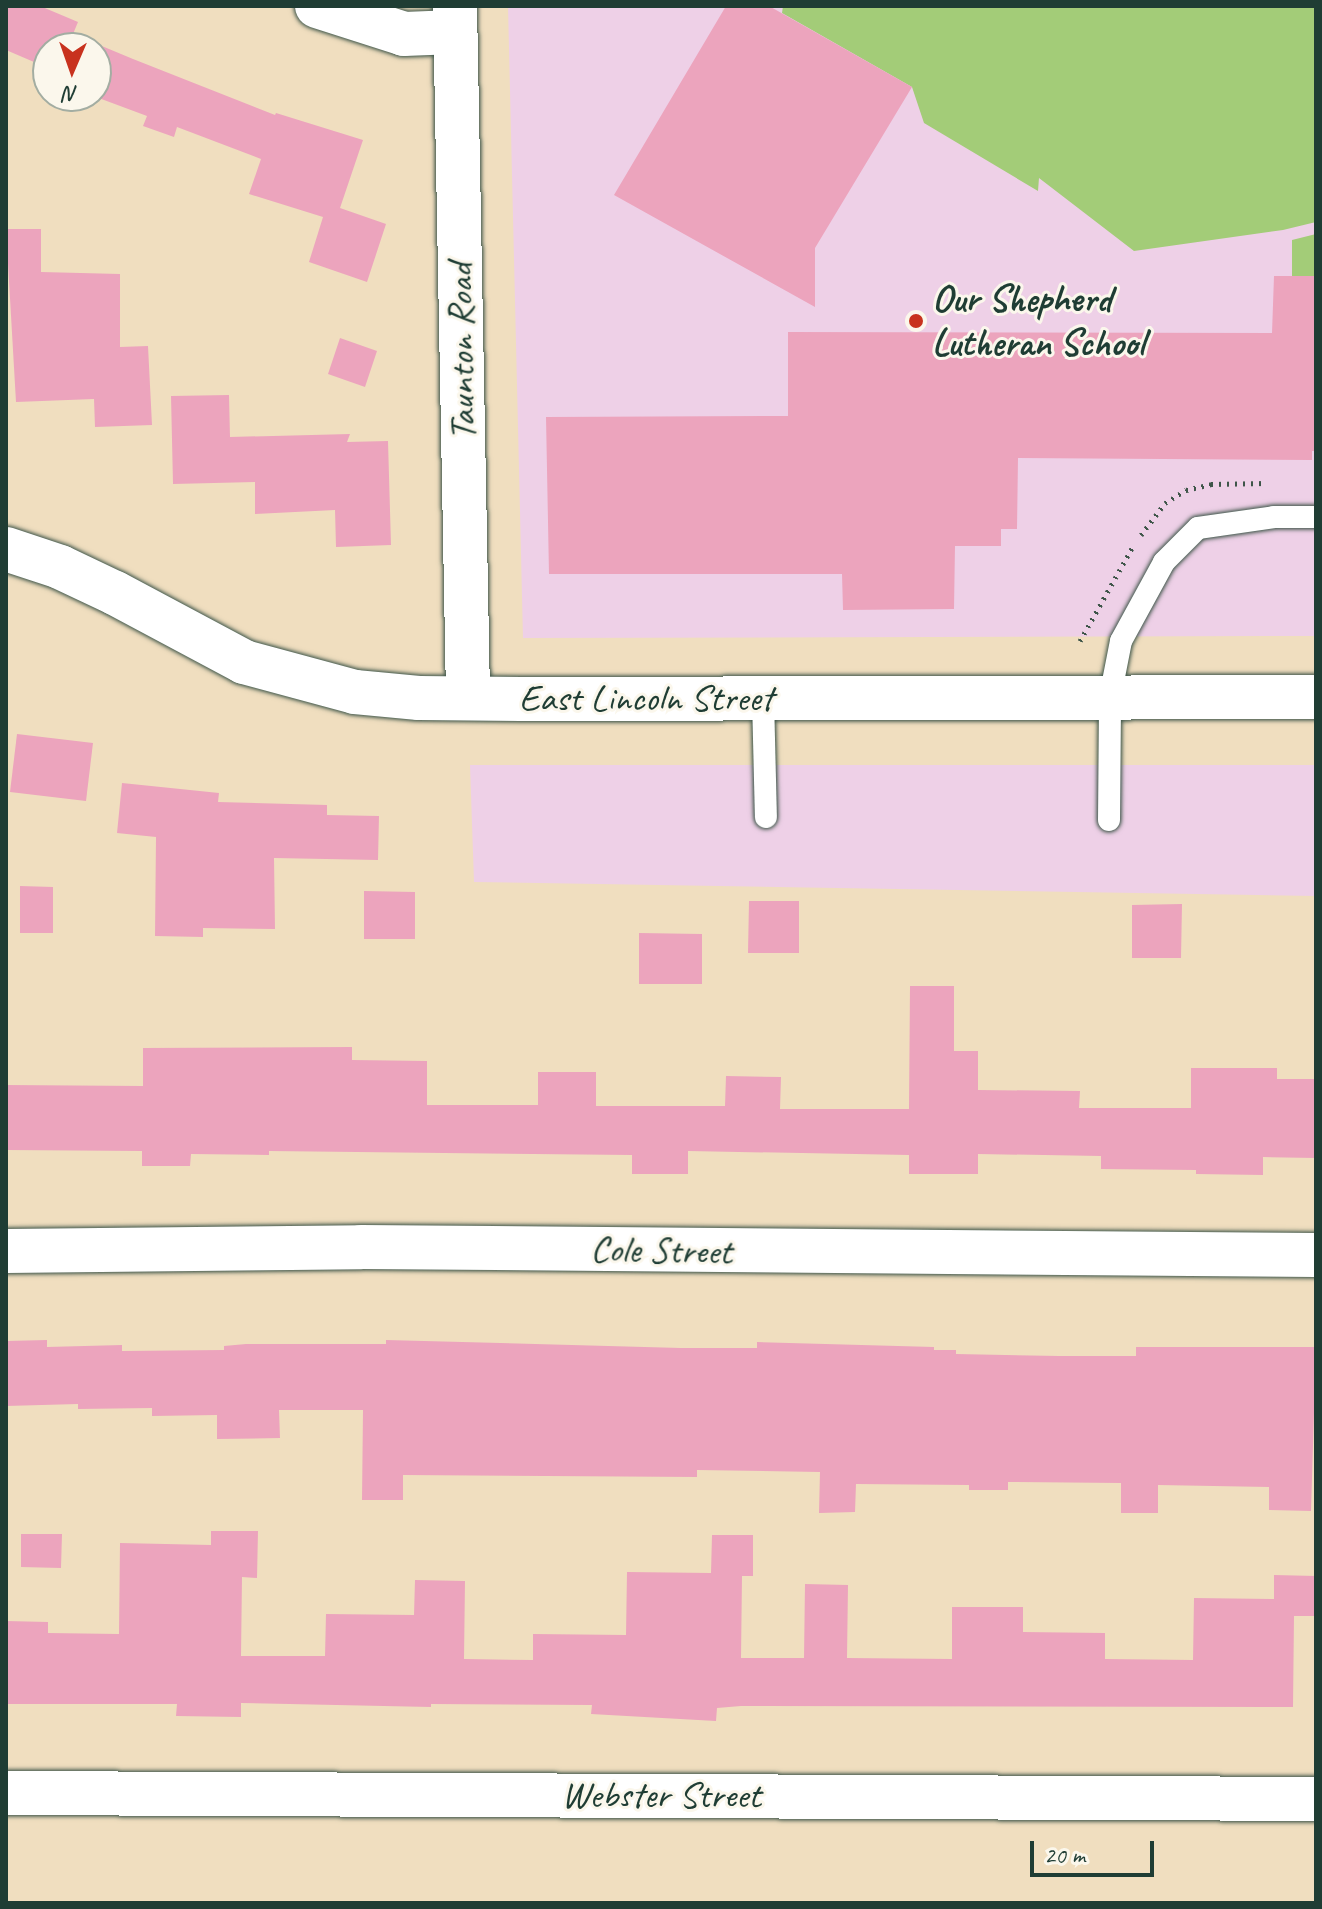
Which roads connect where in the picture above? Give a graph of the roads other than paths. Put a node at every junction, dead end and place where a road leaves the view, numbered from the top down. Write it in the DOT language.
graph roads {
  1 [pos="317,6"];
  2 [pos="455,19"];
  3 [pos="1316,517"];
  4 [pos="6,549"];
  5 [pos="1110,697"];
  6 [pos="1316,697"];
  7 [pos="468,698"];
  8 [pos="763,698"];
  9 [pos="766,817"];
  10 [pos="1109,820"];
  11 [pos="6,1251"];
  12 [pos="1316,1255"];
  13 [pos="6,1793"];
  14 [pos="1316,1799"];
  1 -- 2 [label="street"];
  2 -- 7 [label="street, Taunton Road"];
  3 -- 5 [label="lane"];
  4 -- 7 [label="street, East Lincoln Street"];
  5 -- 6 [label="street, East Lincoln Street"];
  5 -- 8 [label="street, East Lincoln Street"];
  5 -- 10 [label="lane"];
  7 -- 8 [label="street, East Lincoln Street"];
  8 -- 9 [label="lane"];
  11 -- 12 [label="street, Cole Street"];
  13 -- 14 [label="street, Webster Street"];
}
